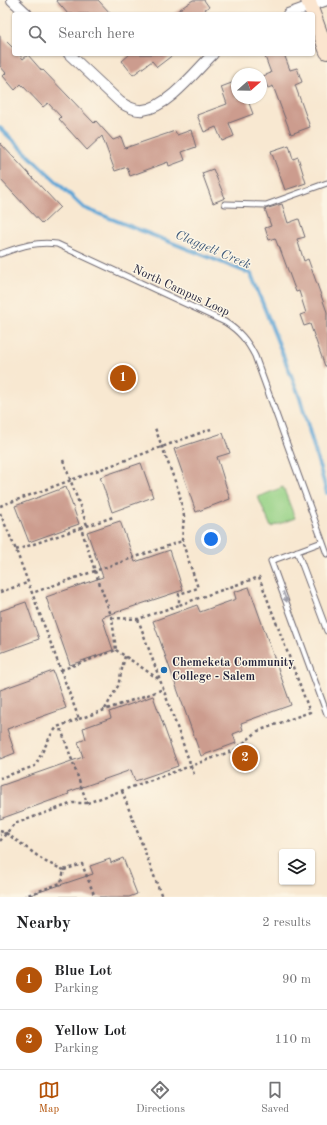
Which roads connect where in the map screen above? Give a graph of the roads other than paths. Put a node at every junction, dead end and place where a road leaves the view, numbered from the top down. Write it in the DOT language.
graph roads {
  1 [pos="12,0"];
  2 [pos="327,0"];
  3 [pos="309,3"];
  4 [pos="25,12"];
  5 [pos="292,12"];
  6 [pos="315,19"];
  7 [pos="327,52"];
  8 [pos="71,56"];
  9 [pos="211,56"];
  10 [pos="327,183"];
  11 [pos="225,204"];
  12 [pos="0,254"];
  13 [pos="322,542"];
  14 [pos="298,551"];
  15 [pos="327,554"];
  16 [pos="327,631"];
  17 [pos="327,714"];
  1 -- 4 [label="street"];
  2 -- 3 [label="street"];
  3 -- 5 [label="street"];
  6 -- 7 [label="street"];
  8 -- 9 [label="street"];
  10 -- 11 [label="lane"];
  12 -- 13 [label="lane, North Campus Loop"];
  13 -- 14 [label="lane"];
  13 -- 15 [label="lane, North Campus Loop"];
  14 -- 16 [label="lane"];
  14 -- 17 [label="lane, one-way"];
}
